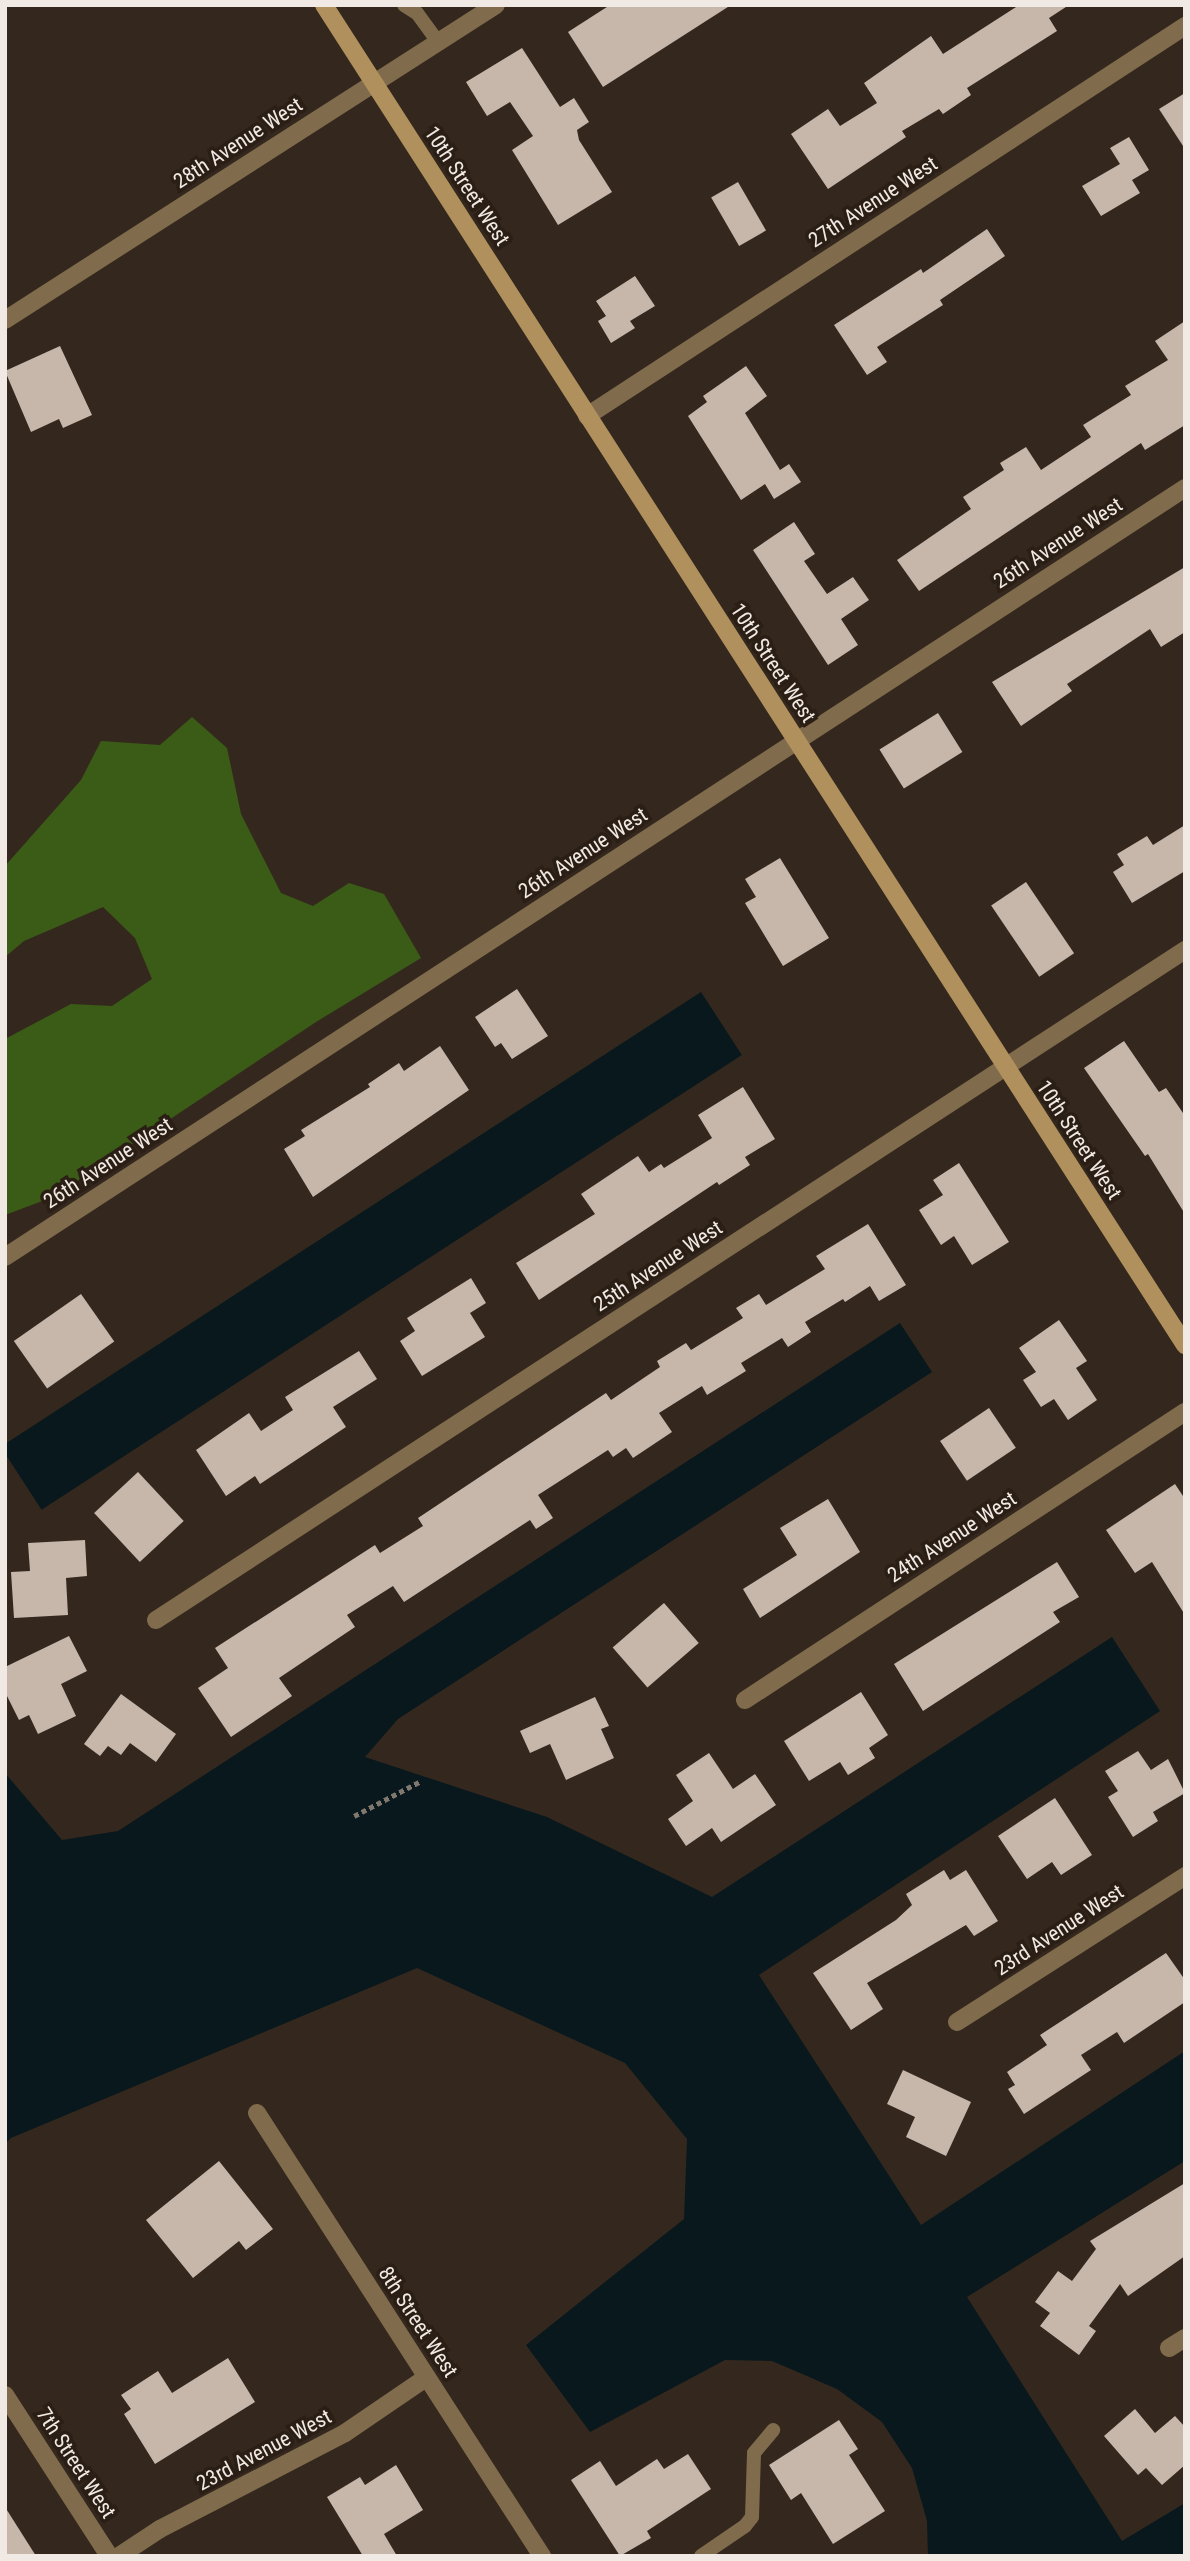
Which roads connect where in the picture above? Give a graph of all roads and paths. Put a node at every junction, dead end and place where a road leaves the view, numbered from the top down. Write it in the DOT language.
graph roads {
  1 [pos="324,5"];
  2 [pos="404,5"];
  3 [pos="496,5"];
  4 [pos="1185,26"];
  5 [pos="438,42"];
  6 [pos="375,82"];
  7 [pos="5,320"];
  8 [pos="587,416"];
  9 [pos="1185,488"];
  10 [pos="797,741"];
  11 [pos="1185,950"];
  12 [pos="1005,1068"];
  13 [pos="5,1256"];
  14 [pos="1185,1345"];
  15 [pos="1185,1412"];
  16 [pos="156,1620"];
  17 [pos="745,1700"];
  18 [pos="421,1781"];
  19 [pos="354,1816"];
  20 [pos="1185,1876"];
  21 [pos="957,2022"];
  22 [pos="257,2113"];
  23 [pos="1185,2338"];
  24 [pos="1168,2348"];
  25 [pos="426,2377"];
  26 [pos="5,2395"];
  27 [pos="774,2430"];
  28 [pos="109,2556"];
  29 [pos="119,2556"];
  30 [pos="542,2556"];
  31 [pos="701,2556"];
  1 -- 6 [label="street, 10th Street West"];
  2 -- 5 [label="lane"];
  3 -- 5 [label="street, 28th Avenue West"];
  4 -- 8 [label="street, 27th Avenue West"];
  5 -- 6 [label="street, 28th Avenue West"];
  6 -- 7 [label="street, 28th Avenue West"];
  6 -- 8 [label="street, 10th Street West"];
  8 -- 10 [label="street, 10th Street West"];
  9 -- 10 [label="street, 26th Avenue West"];
  10 -- 12 [label="street, 10th Street West"];
  10 -- 13 [label="street, 26th Avenue West"];
  11 -- 12 [label="street, 25th Avenue West"];
  12 -- 14 [label="street, 10th Street West"];
  12 -- 16 [label="street, 25th Avenue West"];
  15 -- 17 [label="street, 24th Avenue West"];
  18 -- 19 [label="path"];
  20 -- 21 [label="street, 23rd Avenue West"];
  22 -- 25 [label="street, 8th Street West"];
  23 -- 24 [label="street"];
  25 -- 29 [label="street, 23rd Avenue West"];
  25 -- 30 [label="street, 8th Street West"];
  26 -- 28 [label="street, 7th Street West"];
  27 -- 31 [label="lane"];
}
